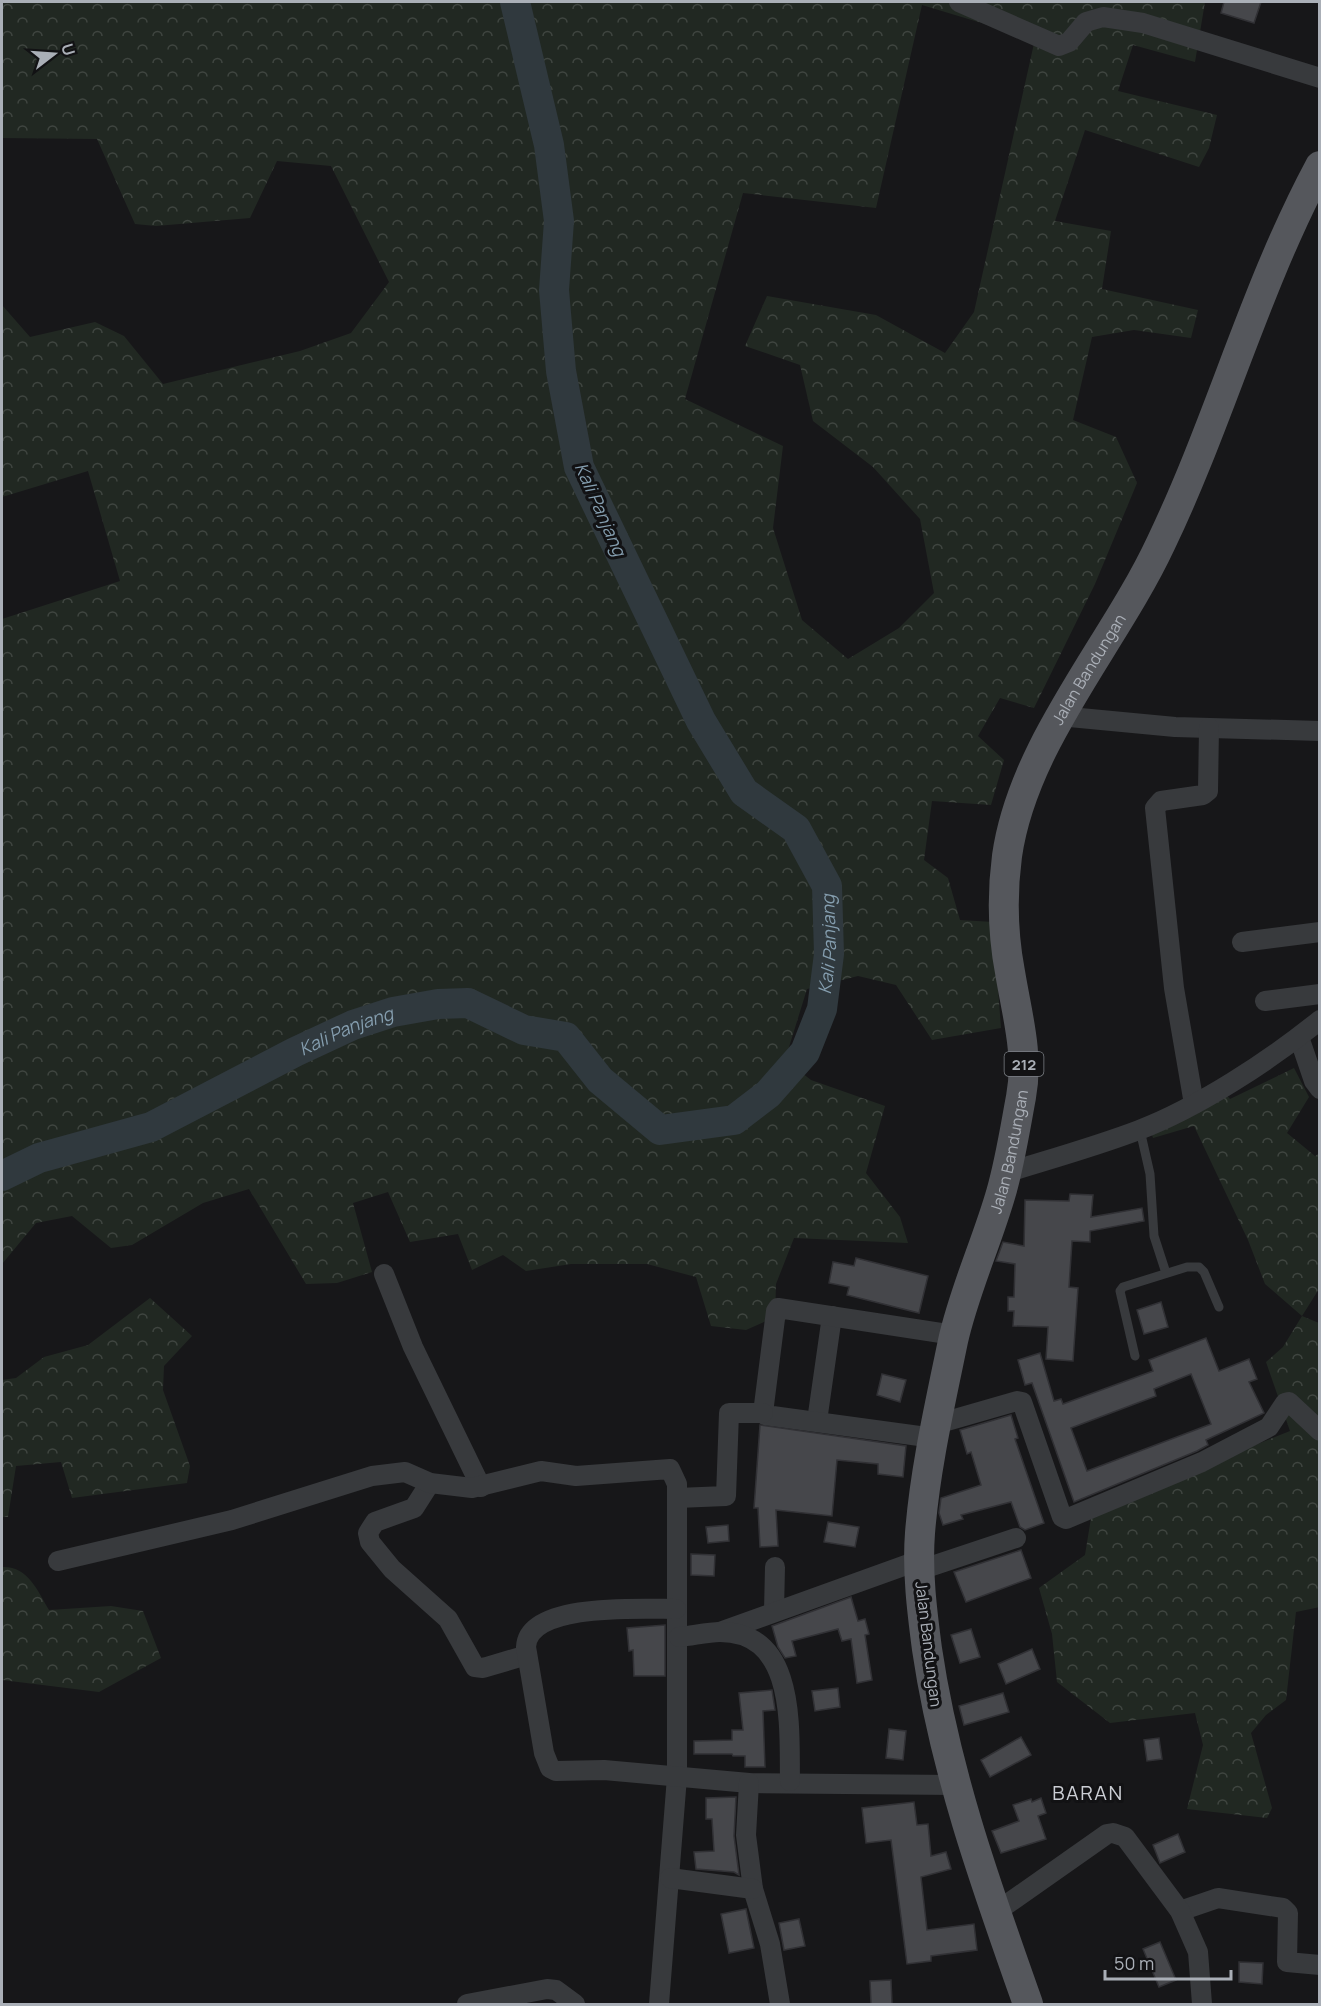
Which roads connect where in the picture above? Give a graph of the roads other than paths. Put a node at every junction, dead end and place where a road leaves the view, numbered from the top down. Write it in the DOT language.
graph roads {
  1 [pos="959,2"];
  2 [pos="1320,78"];
  3 [pos="1316,182"];
  4 [pos="1059,716"];
  5 [pos="1209,728"];
  6 [pos="1320,731"];
  7 [pos="1320,932"];
  8 [pos="1242,942"];
  9 [pos="1320,994"];
  10 [pos="1265,1001"];
  11 [pos="1320,1020"];
  12 [pos="1299,1037"];
  13 [pos="1320,1089"];
  14 [pos="1194,1104"];
  15 [pos="1140,1130"];
  16 [pos="1003,1188"];
  17 [pos="1166,1273"];
  18 [pos="384,1274"];
  19 [pos="1219,1307"];
  20 [pos="832,1316"];
  21 [pos="954,1335"];
  22 [pos="1135,1356"];
  23 [pos="763,1413"];
  24 [pos="817,1421"];
  25 [pos="936,1431"];
  26 [pos="1320,1431"];
  27 [pos="430,1483"];
  28 [pos="482,1487"];
  29 [pos="677,1498"];
  30 [pos="1016,1538"];
  31 [pos="58,1561"];
  32 [pos="920,1565"];
  33 [pos="775,1567"];
  34 [pos="676,1609"];
  35 [pos="774,1611"];
  36 [pos="720,1632"];
  37 [pos="679,1637"];
  38 [pos="527,1655"];
  39 [pos="676,1778"];
  40 [pos="790,1781"];
  41 [pos="749,1783"];
  42 [pos="955,1785"];
  43 [pos="670,1878"];
  44 [pos="753,1888"];
  45 [pos="1180,1911"];
  46 [pos="996,1912"];
  47 [pos="1320,1965"];
  48 [pos="467,2004"];
  49 [pos="575,2004"];
  50 [pos="659,2004"];
  51 [pos="780,2004"];
  52 [pos="1028,2004"];
  53 [pos="1203,2004"];
  1 -- 2 [label="street"];
  3 -- 4 [label="main road, Jalan Bandungan / 212"];
  4 -- 5 [label="street"];
  4 -- 16 [label="main road, Jalan Bandungan / 212"];
  5 -- 6 [label="street"];
  5 -- 14 [label="street"];
  7 -- 8 [label="street"];
  9 -- 10 [label="street"];
  11 -- 12 [label="street"];
  12 -- 13 [label="street"];
  12 -- 14 [label="street"];
  14 -- 15 [label="street"];
  15 -- 16 [label="street"];
  15 -- 17 [label="lane"];
  16 -- 21 [label="main road, Jalan Bandungan / 212"];
  17 -- 19 [label="lane"];
  17 -- 22 [label="lane"];
  18 -- 28 [label="street"];
  20 -- 21 [label="street"];
  20 -- 23 [label="street"];
  20 -- 24 [label="street"];
  21 -- 25 [label="main road, Jalan Bandungan / 212"];
  23 -- 24 [label="street"];
  23 -- 29 [label="street"];
  24 -- 25 [label="street"];
  25 -- 26 [label="street"];
  25 -- 32 [label="main road, Jalan Bandungan / 212"];
  27 -- 28 [label="street"];
  27 -- 31 [label="street"];
  27 -- 38 [label="street"];
  28 -- 29 [label="street"];
  29 -- 34 [label="street"];
  30 -- 32 [label="street"];
  32 -- 35 [label="street"];
  32 -- 42 [label="main road, Jalan Bandungan / 212"];
  33 -- 35 [label="street"];
  34 -- 37 [label="street"];
  34 -- 38 [label="street"];
  35 -- 36 [label="street"];
  36 -- 37 [label="street"];
  36 -- 40 [label="street"];
  37 -- 39 [label="street"];
  38 -- 39 [label="street"];
  39 -- 41 [label="street"];
  39 -- 43 [label="street"];
  40 -- 41 [label="street"];
  40 -- 42 [label="street"];
  41 -- 44 [label="street"];
  42 -- 46 [label="main road, Jalan Bandungan / 212"];
  43 -- 44 [label="street"];
  43 -- 50 [label="street"];
  44 -- 51 [label="street"];
  45 -- 46 [label="street"];
  45 -- 47 [label="street"];
  45 -- 53 [label="street"];
  46 -- 52 [label="main road, Jalan Bandungan / 212"];
  48 -- 49 [label="street"];
}
